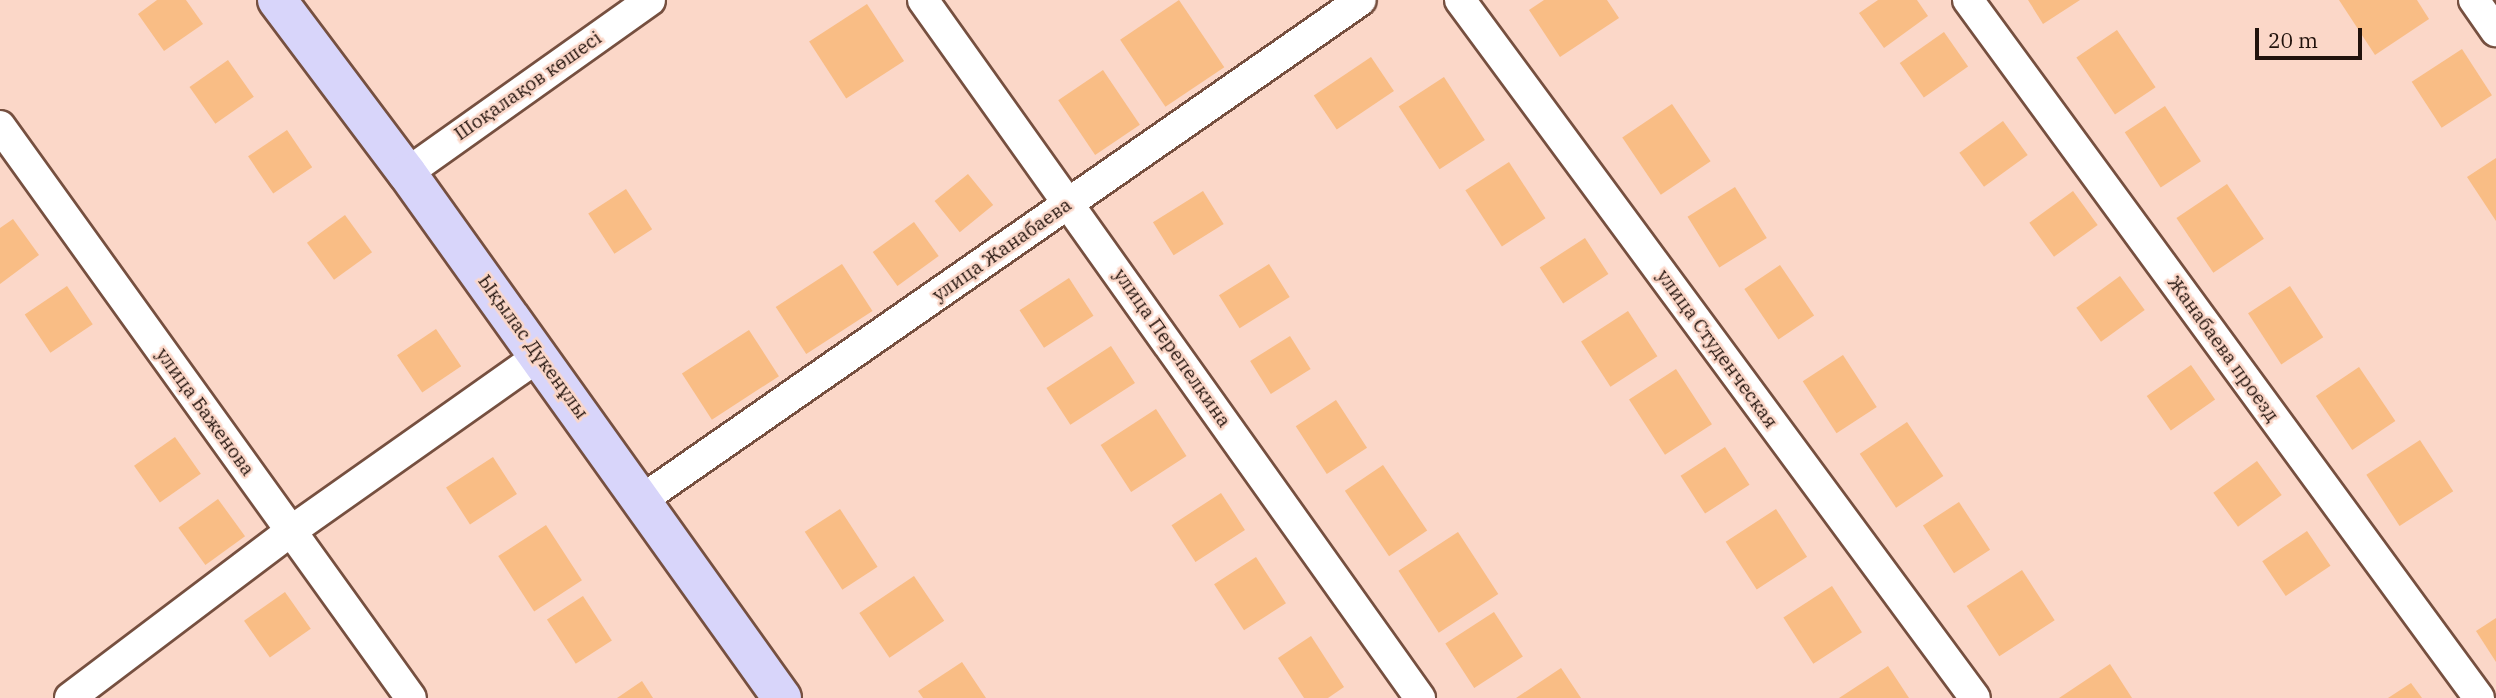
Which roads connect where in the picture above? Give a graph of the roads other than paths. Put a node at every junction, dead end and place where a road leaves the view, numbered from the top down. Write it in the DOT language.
graph roads {
  1 [pos="277,0"];
  2 [pos="650,0"];
  3 [pos="923,0"];
  4 [pos="1361,0"];
  5 [pos="1460,0"];
  6 [pos="1968,0"];
  7 [pos="2473,0"];
  8 [pos="2496,31"];
  9 [pos="0,126"];
  10 [pos="407,173"];
  11 [pos="1069,203"];
  12 [pos="540,356"];
  13 [pos="643,499"];
  14 [pos="290,531"];
  15 [pos="70,698"];
  16 [pos="411,698"];
  17 [pos="782,698"];
  18 [pos="1420,698"];
  19 [pos="1975,698"];
  20 [pos="2479,698"];
  1 -- 10 [label="street, Ықылас Дүкенұлы"];
  2 -- 10 [label="street, Шоқалақов көшесі"];
  3 -- 11 [label="street, улица Перепелкина"];
  4 -- 11 [label="street, улица Жанабаева"];
  5 -- 19 [label="street, улица Студенческая"];
  6 -- 20 [label="street, Жанабаева проезд"];
  7 -- 8 [label="street"];
  9 -- 14 [label="street, улица Баженова"];
  10 -- 12 [label="street, Ықылас Дүкенұлы"];
  11 -- 13 [label="street, улица Жанабаева"];
  11 -- 18 [label="street, улица Перепелкина"];
  12 -- 13 [label="street, Ықылас Дүкенұлы"];
  12 -- 14 [label="street"];
  13 -- 17 [label="street, Ықылас Дүкенұлы"];
  14 -- 15 [label="street"];
  14 -- 16 [label="street, улица Баженова"];
}
